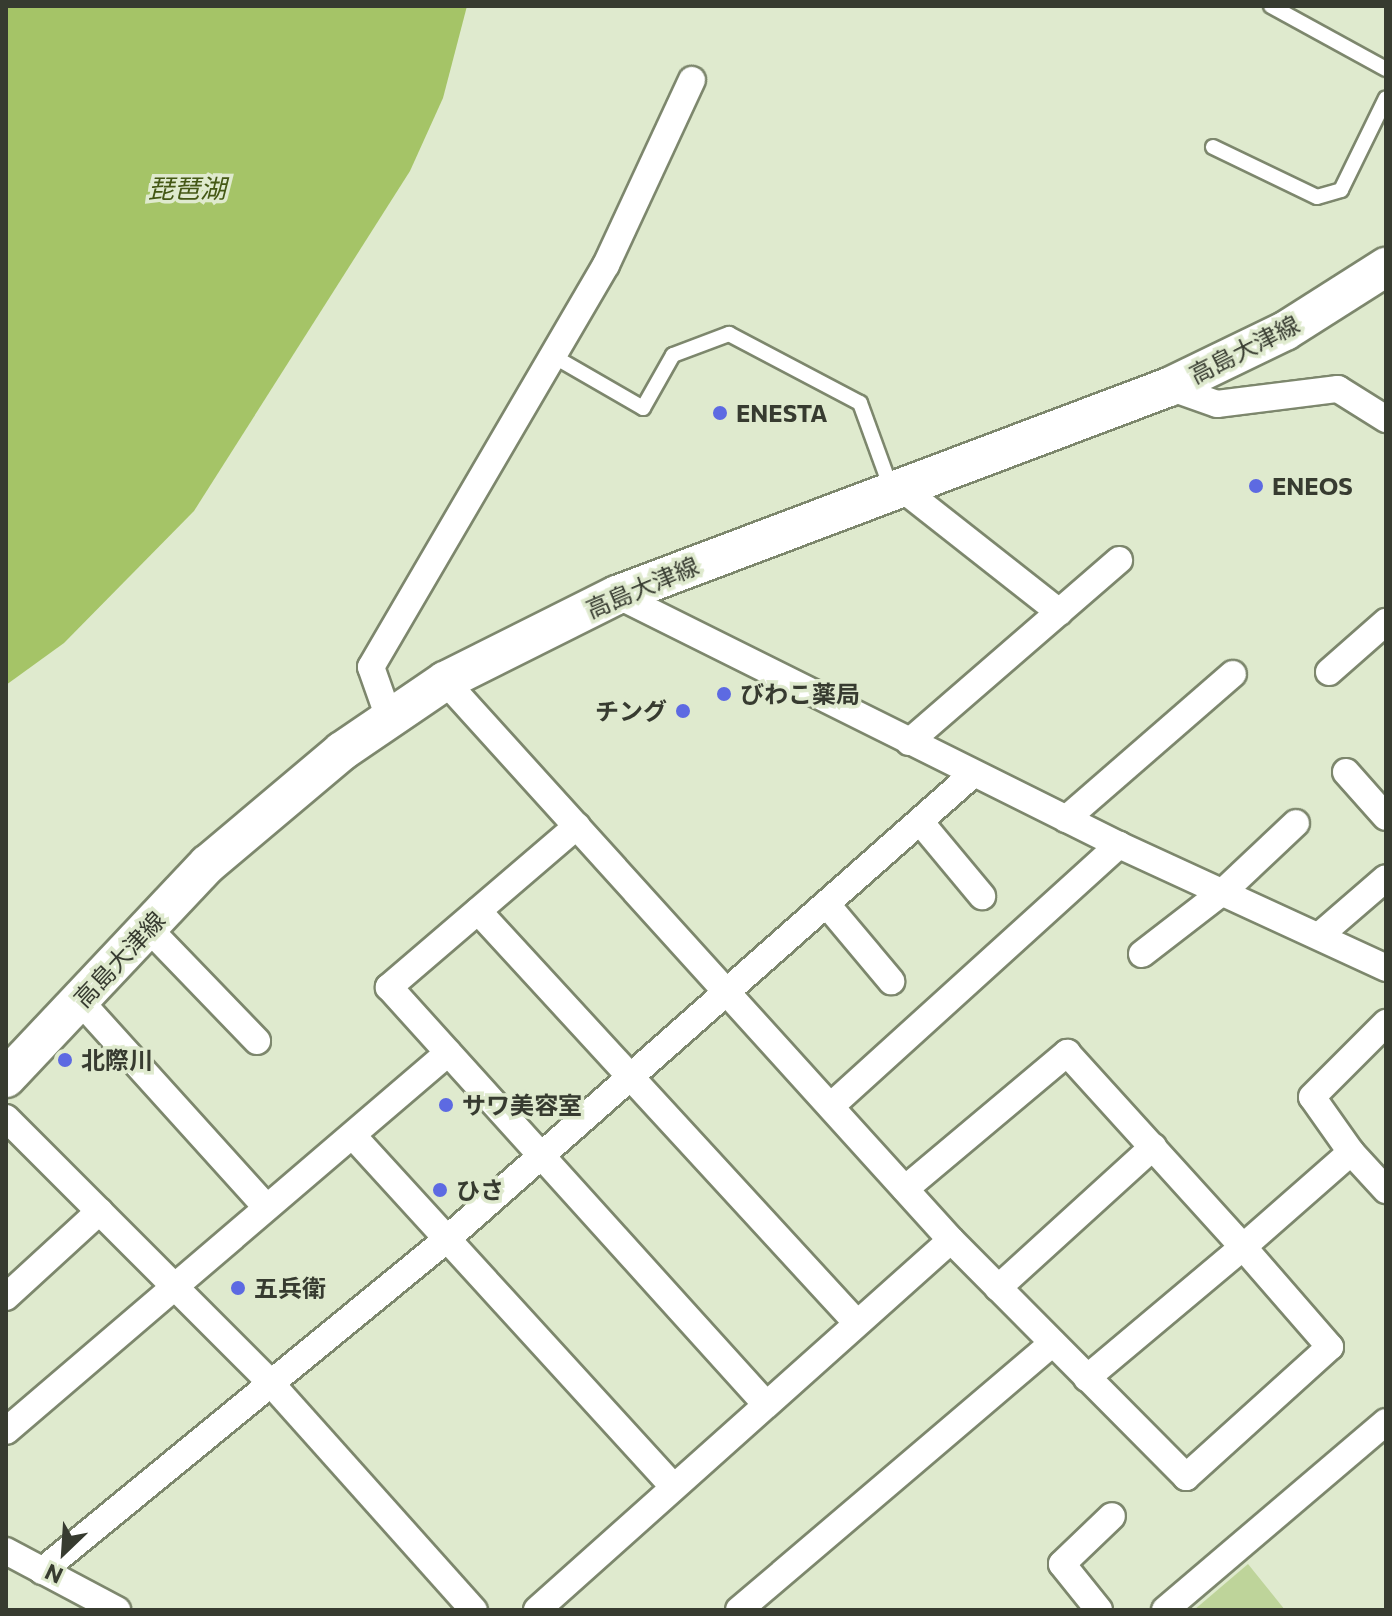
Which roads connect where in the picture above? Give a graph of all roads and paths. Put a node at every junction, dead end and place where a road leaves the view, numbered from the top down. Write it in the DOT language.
graph roads {
  1 [pos="1271,6"];
  2 [pos="1386,69"];
  3 [pos="692,80"];
  4 [pos="1386,98"];
  5 [pos="1213,147"];
  6 [pos="1386,267"];
  7 [pos="553,356"];
  8 [pos="1169,387"];
  9 [pos="1386,419"];
  10 [pos="895,487"];
  11 [pos="1119,560"];
  12 [pos="617,595"];
  13 [pos="1059,612"];
  14 [pos="1386,622"];
  15 [pos="1329,672"];
  16 [pos="1233,674"];
  17 [pos="445,681"];
  18 [pos="389,718"];
  19 [pos="909,742"];
  20 [pos="1346,772"];
  21 [pos="973,774"];
  22 [pos="1386,817"];
  23 [pos="1066,819"];
  24 [pos="1296,823"];
  25 [pos="922,824"];
  26 [pos="577,826"];
  27 [pos="1119,845"];
  28 [pos="1386,878"];
  29 [pos="1226,889"];
  30 [pos="982,896"];
  31 [pos="829,907"];
  32 [pos="478,911"];
  33 [pos="148,928"];
  34 [pos="1320,935"];
  35 [pos="1142,954"];
  36 [pos="1386,968"];
  37 [pos="891,981"];
  38 [pos="729,992"];
  39 [pos="80,1001"];
  40 [pos="1386,1023"];
  41 [pos="257,1041"];
  42 [pos="448,1053"];
  43 [pos="634,1076"];
  44 [pos="6,1078"];
  45 [pos="831,1106"];
  46 [pos="6,1118"];
  47 [pos="354,1137"];
  48 [pos="1153,1147"];
  49 [pos="1351,1152"];
  50 [pos="540,1156"];
  51 [pos="905,1189"];
  52 [pos="1386,1190"];
  53 [pos="265,1206"];
  54 [pos="100,1211"];
  55 [pos="447,1239"];
  56 [pos="951,1240"];
  57 [pos="1243,1247"];
  58 [pos="177,1288"];
  59 [pos="998,1288"];
  60 [pos="6,1297"];
  61 [pos="855,1321"];
  62 [pos="1053,1343"];
  63 [pos="1087,1378"];
  64 [pos="268,1380"];
  65 [pos="763,1401"];
  66 [pos="1386,1422"];
  67 [pos="6,1431"];
  68 [pos="674,1487"];
  69 [pos="1112,1516"];
  70 [pos="6,1551"];
  71 [pos="42,1571"];
  72 [pos="113,1609"];
  73 [pos="474,1610"];
  74 [pos="537,1610"];
  75 [pos="739,1610"];
  76 [pos="1099,1610"];
  77 [pos="1165,1610"];
  1 -- 2 [label="lane"];
  3 -- 7 [label="street"];
  4 -- 5 [label="lane"];
  6 -- 8 [label="main road, 高島大津線"];
  7 -- 10 [label="lane"];
  7 -- 18 [label="street"];
  8 -- 9 [label="street"];
  8 -- 10 [label="main road, 高島大津線"];
  10 -- 12 [label="main road, 高島大津線"];
  10 -- 13 [label="street"];
  11 -- 13 [label="street"];
  12 -- 17 [label="main road, 高島大津線"];
  12 -- 19 [label="street"];
  13 -- 19 [label="street"];
  14 -- 15 [label="street"];
  16 -- 23 [label="street"];
  17 -- 18 [label="main road, 高島大津線"];
  17 -- 26 [label="street"];
  18 -- 33 [label="main road, 高島大津線"];
  19 -- 21 [label="street"];
  20 -- 22 [label="street"];
  21 -- 23 [label="street"];
  21 -- 25 [label="street"];
  23 -- 27 [label="street"];
  24 -- 29 [label="street"];
  25 -- 30 [label="street"];
  25 -- 31 [label="street"];
  26 -- 32 [label="street"];
  26 -- 38 [label="street"];
  27 -- 29 [label="street"];
  27 -- 45 [label="street"];
  28 -- 34 [label="street"];
  29 -- 34 [label="street"];
  29 -- 35 [label="street"];
  31 -- 37 [label="street"];
  31 -- 38 [label="street"];
  32 -- 42 [label="street"];
  32 -- 43 [label="street"];
  33 -- 39 [label="main road, 高島大津線"];
  33 -- 41 [label="street"];
  34 -- 36 [label="street"];
  38 -- 43 [label="street"];
  38 -- 45 [label="street"];
  39 -- 44 [label="main road, 高島大津線"];
  39 -- 53 [label="street"];
  40 -- 49 [label="street"];
  42 -- 47 [label="street"];
  42 -- 50 [label="street"];
  43 -- 50 [label="street"];
  43 -- 61 [label="street"];
  45 -- 51 [label="street"];
  46 -- 54 [label="street"];
  47 -- 53 [label="street"];
  47 -- 55 [label="street"];
  48 -- 51 [label="street"];
  48 -- 57 [label="street"];
  48 -- 59 [label="street"];
  49 -- 52 [label="street"];
  49 -- 57 [label="street"];
  50 -- 55 [label="street"];
  50 -- 65 [label="street"];
  51 -- 56 [label="street"];
  53 -- 58 [label="street"];
  54 -- 58 [label="street"];
  54 -- 60 [label="street"];
  55 -- 64 [label="street"];
  55 -- 68 [label="street"];
  56 -- 59 [label="street"];
  56 -- 61 [label="street"];
  57 -- 63 [label="street"];
  57 -- 63 [label="street"];
  58 -- 64 [label="street"];
  58 -- 67 [label="street"];
  59 -- 62 [label="street"];
  61 -- 65 [label="street"];
  62 -- 63 [label="street"];
  62 -- 75 [label="street"];
  64 -- 71 [label="street"];
  64 -- 73 [label="street"];
  65 -- 68 [label="street"];
  66 -- 77 [label="street"];
  68 -- 74 [label="street"];
  69 -- 76 [label="street"];
  70 -- 71 [label="street"];
  71 -- 72 [label="street"];
}
